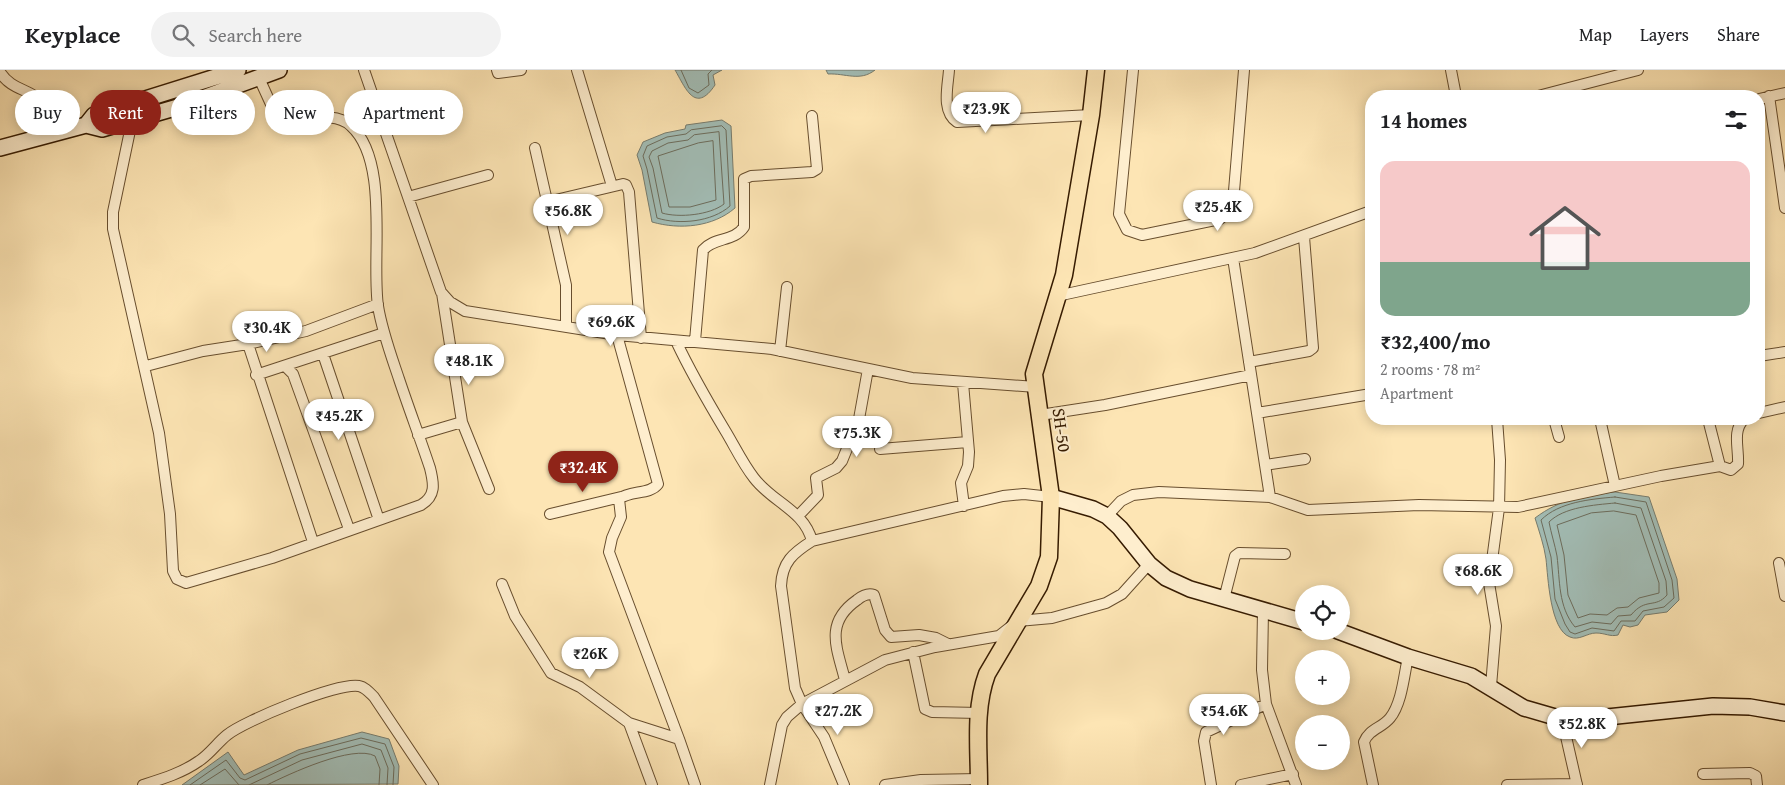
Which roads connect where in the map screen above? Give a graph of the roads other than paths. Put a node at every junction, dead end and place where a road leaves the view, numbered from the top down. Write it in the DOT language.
graph roads {
  1 [pos="279,70"];
  2 [pos="364,70"];
  3 [pos="497,70"];
  4 [pos="521,70"];
  5 [pos="577,70"];
  6 [pos="949,70"];
  7 [pos="1096,70"];
  8 [pos="1132,70"];
  9 [pos="1244,70"];
  10 [pos="1451,70"];
  11 [pos="1638,70"];
  12 [pos="0,72"];
  13 [pos="1607,74"];
  14 [pos="232,77"];
  15 [pos="258,78"];
  16 [pos="22,90"];
  17 [pos="1455,90"];
  18 [pos="1557,90"];
  19 [pos="1785,93"];
  20 [pos="1765,97"];
  21 [pos="1765,102"];
  22 [pos="161,108"];
  23 [pos="1091,115"];
  24 [pos="812,116"];
  25 [pos="86,125"];
  26 [pos="80,126"];
  27 [pos="90,126"];
  28 [pos="46,135"];
  29 [pos="129,135"];
  30 [pos="0,148"];
  31 [pos="535,148"];
  32 [pos="488,175"];
  33 [pos="612,186"];
  34 [pos="408,197"];
  35 [pos="548,202"];
  36 [pos="1785,208"];
  37 [pos="1365,214"];
  38 [pos="1304,237"];
  39 [pos="1233,258"];
  40 [pos="786,286"];
  41 [pos="442,292"];
  42 [pos="1057,296"];
  43 [pos="378,304"];
  44 [pos="566,327"];
  45 [pos="384,333"];
  46 [pos="617,335"];
  47 [pos="641,338"];
  48 [pos="676,341"];
  49 [pos="695,341"];
  50 [pos="248,344"];
  51 [pos="780,351"];
  52 [pos="1785,352"];
  53 [pos="323,354"];
  54 [pos="1765,355"];
  55 [pos="1249,362"];
  56 [pos="146,366"];
  57 [pos="285,366"];
  58 [pos="868,369"];
  59 [pos="256,375"];
  60 [pos="1251,375"];
  61 [pos="963,383"];
  62 [pos="1036,387"];
  63 [pos="1365,395"];
  64 [pos="1785,408"];
  65 [pos="1765,412"];
  66 [pos="1257,413"];
  67 [pos="1040,415"];
  68 [pos="462,422"];
  69 [pos="1497,425"];
  70 [pos="1556,425"];
  71 [pos="1601,425"];
  72 [pos="1710,425"];
  73 [pos="1739,425"];
  74 [pos="418,435"];
  75 [pos="1559,437"];
  76 [pos="968,442"];
  77 [pos="880,449"];
  78 [pos="1305,459"];
  79 [pos="1265,465"];
  80 [pos="1720,466"];
  81 [pos="1615,486"];
  82 [pos="489,489"];
  83 [pos="621,497"];
  84 [pos="1051,497"];
  85 [pos="1270,497"];
  86 [pos="964,506"];
  87 [pos="1499,508"];
  88 [pos="550,514"];
  89 [pos="798,516"];
  90 [pos="1107,516"];
  91 [pos="379,520"];
  92 [pos="350,529"];
  93 [pos="812,541"];
  94 [pos="313,542"];
  95 [pos="1285,554"];
  96 [pos="1779,563"];
  97 [pos="1149,564"];
  98 [pos="502,584"];
  99 [pos="1785,596"];
  100 [pos="1224,599"];
  101 [pos="1263,610"];
  102 [pos="1295,619"];
  103 [pos="1018,621"];
  104 [pos="1350,635"];
  105 [pos="948,644"];
  106 [pos="913,652"];
  107 [pos="1408,657"];
  108 [pos="846,680"];
  109 [pos="1490,686"];
  110 [pos="802,704"];
  111 [pos="1266,704"];
  112 [pos="979,713"];
  113 [pos="1785,713"];
  114 [pos="1562,719"];
  115 [pos="629,723"];
  116 [pos="679,739"];
  117 [pos="1293,774"];
  118 [pos="1703,774"];
  119 [pos="979,782"];
  120 [pos="1577,784"];
  121 [pos="143,785"];
  122 [pos="433,785"];
  123 [pos="652,785"];
  124 [pos="695,785"];
  125 [pos="770,785"];
  126 [pos="844,785"];
  127 [pos="885,785"];
  128 [pos="1211,785"];
  129 [pos="1241,785"];
  130 [pos="1296,785"];
  131 [pos="1373,785"];
  132 [pos="1507,785"];
  133 [pos="1757,785"];
  1 -- 15 [label="street"];
  2 -- 34 [label="street"];
  3 -- 4 [label="street"];
  5 -- 33 [label="street"];
  6 -- 23 [label="street"];
  7 -- 23 [label="main road, SH-50"];
  8 -- 9 [label="street"];
  10 -- 17 [label="street"];
  11 -- 13 [label="street"];
  12 -- 16 [label="street"];
  13 -- 18 [label="street"];
  14 -- 15 [label="street"];
  14 -- 22 [label="street"];
  14 -- 25 [label="street"];
  15 -- 43 [label="street"];
  19 -- 20 [label="street"];
  21 -- 36 [label="street"];
  23 -- 42 [label="main road, SH-50"];
  24 -- 49 [label="street"];
  25 -- 26 [label="street"];
  25 -- 27 [label="street"];
  28 -- 30 [label="street"];
  29 -- 56 [label="street"];
  31 -- 35 [label="street"];
  32 -- 34 [label="street"];
  33 -- 35 [label="street"];
  33 -- 47 [label="street"];
  34 -- 41 [label="street"];
  35 -- 44 [label="street"];
  37 -- 38 [label="street"];
  38 -- 39 [label="street"];
  38 -- 55 [label="street"];
  39 -- 42 [label="street"];
  39 -- 55 [label="street"];
  40 -- 51 [label="street"];
  41 -- 44 [label="street"];
  41 -- 68 [label="street"];
  42 -- 62 [label="main road, SH-50"];
  43 -- 45 [label="street"];
  43 -- 50 [label="street"];
  44 -- 46 [label="street"];
  45 -- 53 [label="street"];
  45 -- 74 [label="street"];
  46 -- 47 [label="street"];
  46 -- 83 [label="street"];
  47 -- 48 [label="street"];
  48 -- 49 [label="street"];
  48 -- 89 [label="street"];
  49 -- 51 [label="street"];
  50 -- 56 [label="street"];
  50 -- 59 [label="street"];
  51 -- 58 [label="street"];
  52 -- 54 [label="street"];
  53 -- 57 [label="street"];
  53 -- 91 [label="street"];
  55 -- 60 [label="street"];
  56 -- 94 [label="street"];
  57 -- 59 [label="street"];
  57 -- 92 [label="street"];
  58 -- 61 [label="street"];
  58 -- 89 [label="street"];
  59 -- 94 [label="street"];
  60 -- 66 [label="street"];
  60 -- 67 [label="street"];
  61 -- 62 [label="street"];
  61 -- 76 [label="street"];
  62 -- 67 [label="main road, SH-50"];
  63 -- 66 [label="street"];
  64 -- 65 [label="street"];
  66 -- 79 [label="street"];
  67 -- 84 [label="main road, SH-50"];
  68 -- 74 [label="street"];
  68 -- 82 [label="street"];
  69 -- 87 [label="street"];
  70 -- 75 [label="street"];
  71 -- 81 [label="street"];
  72 -- 80 [label="street"];
  73 -- 80 [label="street"];
  74 -- 91 [label="street"];
  76 -- 77 [label="street"];
  76 -- 86 [label="street"];
  78 -- 79 [label="street"];
  79 -- 85 [label="street"];
  80 -- 81 [label="street"];
  81 -- 87 [label="street"];
  83 -- 88 [label="street"];
  83 -- 116 [label="street"];
  84 -- 86 [label="street"];
  84 -- 90 [label="street"];
  84 -- 103 [label="main road, SH-50"];
  85 -- 87 [label="street"];
  85 -- 90 [label="street"];
  86 -- 93 [label="street"];
  87 -- 109 [label="street"];
  89 -- 93 [label="street"];
  90 -- 97 [label="street"];
  91 -- 92 [label="street"];
  92 -- 94 [label="street"];
  93 -- 110 [label="street"];
  95 -- 100 [label="street"];
  96 -- 99 [label="street"];
  97 -- 100 [label="street"];
  97 -- 103 [label="street"];
  98 -- 115 [label="street"];
  100 -- 101 [label="street"];
  101 -- 102 [label="street"];
  101 -- 111 [label="street"];
  103 -- 105 [label="street"];
  103 -- 112 [label="main road, SH-50"];
  104 -- 107 [label="street"];
  105 -- 106 [label="street"];
  105 -- 108 [label="street"];
  106 -- 108 [label="street"];
  106 -- 112 [label="street"];
  107 -- 109 [label="street"];
  107 -- 131 [label="street"];
  108 -- 110 [label="street"];
  109 -- 114 [label="street"];
  110 -- 125 [label="street"];
  110 -- 126 [label="street"];
  111 -- 117 [label="street"];
  111 -- 128 [label="street"];
  112 -- 119 [label="main road, SH-50"];
  113 -- 114 [label="street"];
  114 -- 120 [label="street"];
  115 -- 116 [label="street"];
  115 -- 123 [label="street"];
  116 -- 124 [label="street"];
  117 -- 129 [label="street"];
  117 -- 130 [label="street"];
  118 -- 133 [label="street"];
  119 -- 127 [label="street"];
  120 -- 132 [label="street"];
  121 -- 122 [label="street"];
}
